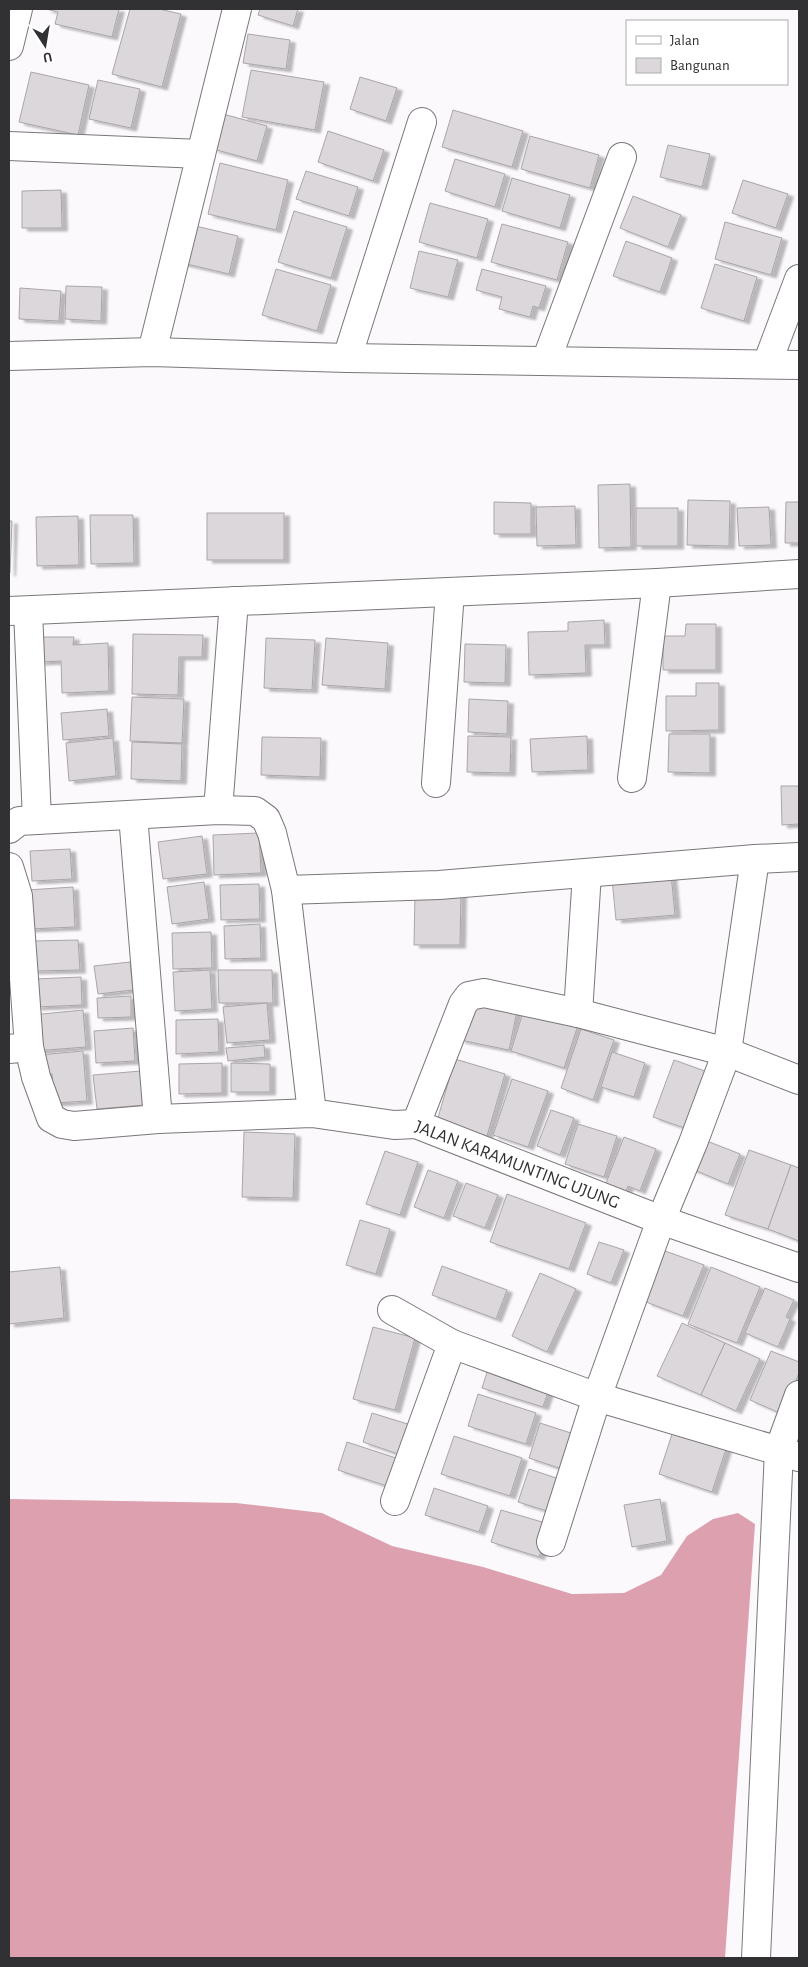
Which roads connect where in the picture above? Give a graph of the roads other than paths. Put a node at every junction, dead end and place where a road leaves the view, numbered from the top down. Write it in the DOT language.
graph roads {
  1 [pos="18,9"];
  2 [pos="237,9"];
  3 [pos="9,46"];
  4 [pos="422,122"];
  5 [pos="9,146"];
  6 [pos="201,154"];
  7 [pos="622,157"];
  8 [pos="799,279"];
  9 [pos="152,352"];
  10 [pos="9,356"];
  11 [pos="347,358"];
  12 [pos="546,361"];
  13 [pos="767,364"];
  14 [pos="799,365"];
  15 [pos="799,574"];
  16 [pos="657,583"];
  17 [pos="450,592"];
  18 [pos="234,601"];
  19 [pos="18,611"];
  20 [pos="632,778"];
  21 [pos="436,783"];
  22 [pos="218,810"];
  23 [pos="133,815"];
  24 [pos="38,820"];
  25 [pos="9,829"];
  26 [pos="799,857"];
  27 [pos="755,859"];
  28 [pos="9,867"];
  29 [pos="587,873"];
  30 [pos="286,890"];
  31 [pos="14,896"];
  32 [pos="578,1013"];
  33 [pos="19,1048"];
  34 [pos="727,1052"];
  35 [pos="799,1080"];
  36 [pos="312,1113"];
  37 [pos="158,1119"];
  38 [pos="416,1124"];
  39 [pos="661,1220"];
  40 [pos="799,1268"];
  41 [pos="392,1310"];
  42 [pos="452,1344"];
  43 [pos="799,1395"];
  44 [pos="598,1397"];
  45 [pos="789,1453"];
  46 [pos="396,1501"];
  47 [pos="551,1542"];
  48 [pos="756,1958"];
  1 -- 3 [label="street"];
  2 -- 6 [label="street"];
  4 -- 11 [label="street"];
  5 -- 6 [label="street"];
  6 -- 9 [label="street"];
  7 -- 12 [label="street"];
  8 -- 13 [label="street"];
  9 -- 10 [label="street"];
  9 -- 11 [label="street"];
  11 -- 12 [label="street"];
  12 -- 13 [label="street"];
  13 -- 14 [label="street"];
  15 -- 16 [label="street"];
  16 -- 17 [label="street"];
  16 -- 20 [label="street"];
  17 -- 18 [label="street"];
  17 -- 21 [label="street"];
  18 -- 19 [label="street"];
  18 -- 22 [label="street"];
  19 -- 24 [label="street"];
  22 -- 23 [label="street"];
  22 -- 30 [label="street"];
  23 -- 24 [label="street"];
  23 -- 37 [label="street"];
  24 -- 25 [label="street"];
  26 -- 27 [label="street"];
  27 -- 29 [label="street"];
  27 -- 34 [label="street"];
  28 -- 31 [label="street"];
  29 -- 30 [label="street"];
  29 -- 32 [label="street"];
  30 -- 36 [label="street"];
  31 -- 33 [label="street"];
  32 -- 34 [label="street"];
  32 -- 38 [label="street"];
  33 -- 37 [label="street, JALAN KARAMUNTING UJUNG"];
  34 -- 35 [label="street"];
  34 -- 39 [label="street"];
  36 -- 37 [label="street, JALAN KARAMUNTING UJUNG"];
  36 -- 38 [label="street, JALAN KARAMUNTING UJUNG"];
  38 -- 39 [label="street, JALAN KARAMUNTING UJUNG"];
  39 -- 40 [label="street, JALAN KARAMUNTING UJUNG"];
  39 -- 44 [label="street"];
  41 -- 42 [label="street"];
  42 -- 44 [label="street"];
  42 -- 46 [label="street"];
  43 -- 45 [label="street"];
  44 -- 45 [label="street"];
  44 -- 47 [label="street"];
  45 -- 48 [label="street"];
}
